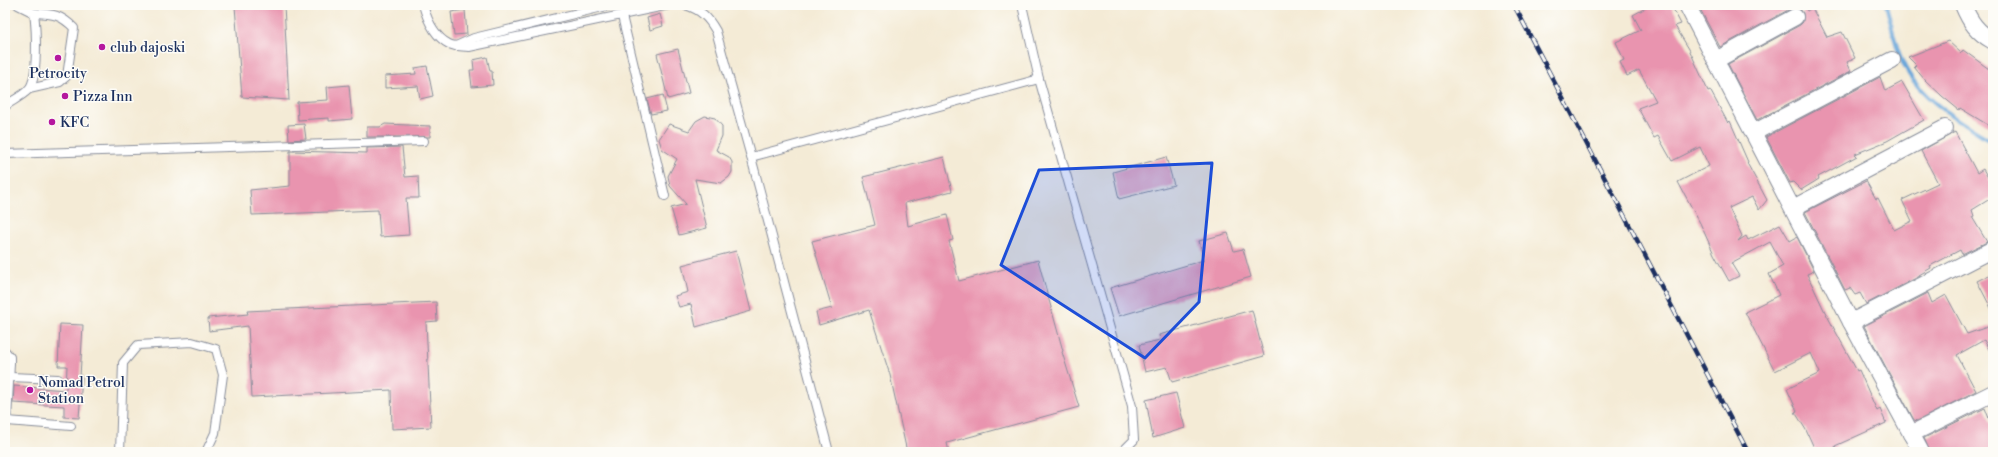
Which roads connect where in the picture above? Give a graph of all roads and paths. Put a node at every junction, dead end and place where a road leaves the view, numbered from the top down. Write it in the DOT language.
graph roads {
  1 [pos="18,5"];
  2 [pos="423,5"];
  3 [pos="611,5"];
  4 [pos="669,5"];
  5 [pos="685,5"];
  6 [pos="1022,5"];
  7 [pos="1687,5"];
  8 [pos="1964,5"];
  9 [pos="34,13"];
  10 [pos="622,16"];
  11 [pos="1795,17"];
  12 [pos="1993,41"];
  13 [pos="456,46"];
  14 [pos="1716,60"];
  15 [pos="1892,60"];
  16 [pos="1039,79"];
  17 [pos="29,89"];
  18 [pos="5,106"];
  19 [pos="1945,128"];
  20 [pos="1754,133"];
  21 [pos="424,141"];
  22 [pos="5,154"];
  23 [pos="751,157"];
  24 [pos="665,196"];
  25 [pos="1792,208"];
  26 [pos="1993,249"];
  27 [pos="1851,322"];
  28 [pos="5,351"];
  29 [pos="10,377"];
  30 [pos="58,379"];
  31 [pos="1993,394"];
  32 [pos="6,423"];
  33 [pos="71,426"];
  34 [pos="1911,434"];
  35 [pos="120,452"];
  36 [pos="206,452"];
  37 [pos="829,452"];
  38 [pos="1122,452"];
  39 [pos="1921,452"];
  1 -- 9 [label="lane"];
  2 -- 13 [label="lane"];
  3 -- 13 [label="lane"];
  4 -- 10 [label="lane"];
  5 -- 23 [label="lane"];
  6 -- 16 [label="lane"];
  7 -- 14 [label="street"];
  8 -- 12 [label="street"];
  9 -- 17 [label="lane"];
  9 -- 17 [label="lane"];
  10 -- 13 [label="lane"];
  10 -- 24 [label="lane"];
  11 -- 14 [label="street"];
  14 -- 20 [label="street"];
  15 -- 20 [label="street"];
  16 -- 23 [label="lane"];
  16 -- 38 [label="lane"];
  17 -- 18 [label="lane"];
  19 -- 25 [label="street"];
  20 -- 25 [label="street"];
  21 -- 22 [label="lane"];
  23 -- 37 [label="lane"];
  25 -- 27 [label="street"];
  26 -- 27 [label="street"];
  27 -- 34 [label="street"];
  28 -- 29 [label="lane"];
  29 -- 30 [label="lane"];
  29 -- 32 [label="lane"];
  31 -- 34 [label="street"];
  32 -- 33 [label="lane"];
  34 -- 39 [label="street"];
  35 -- 36 [label="lane"];
}
